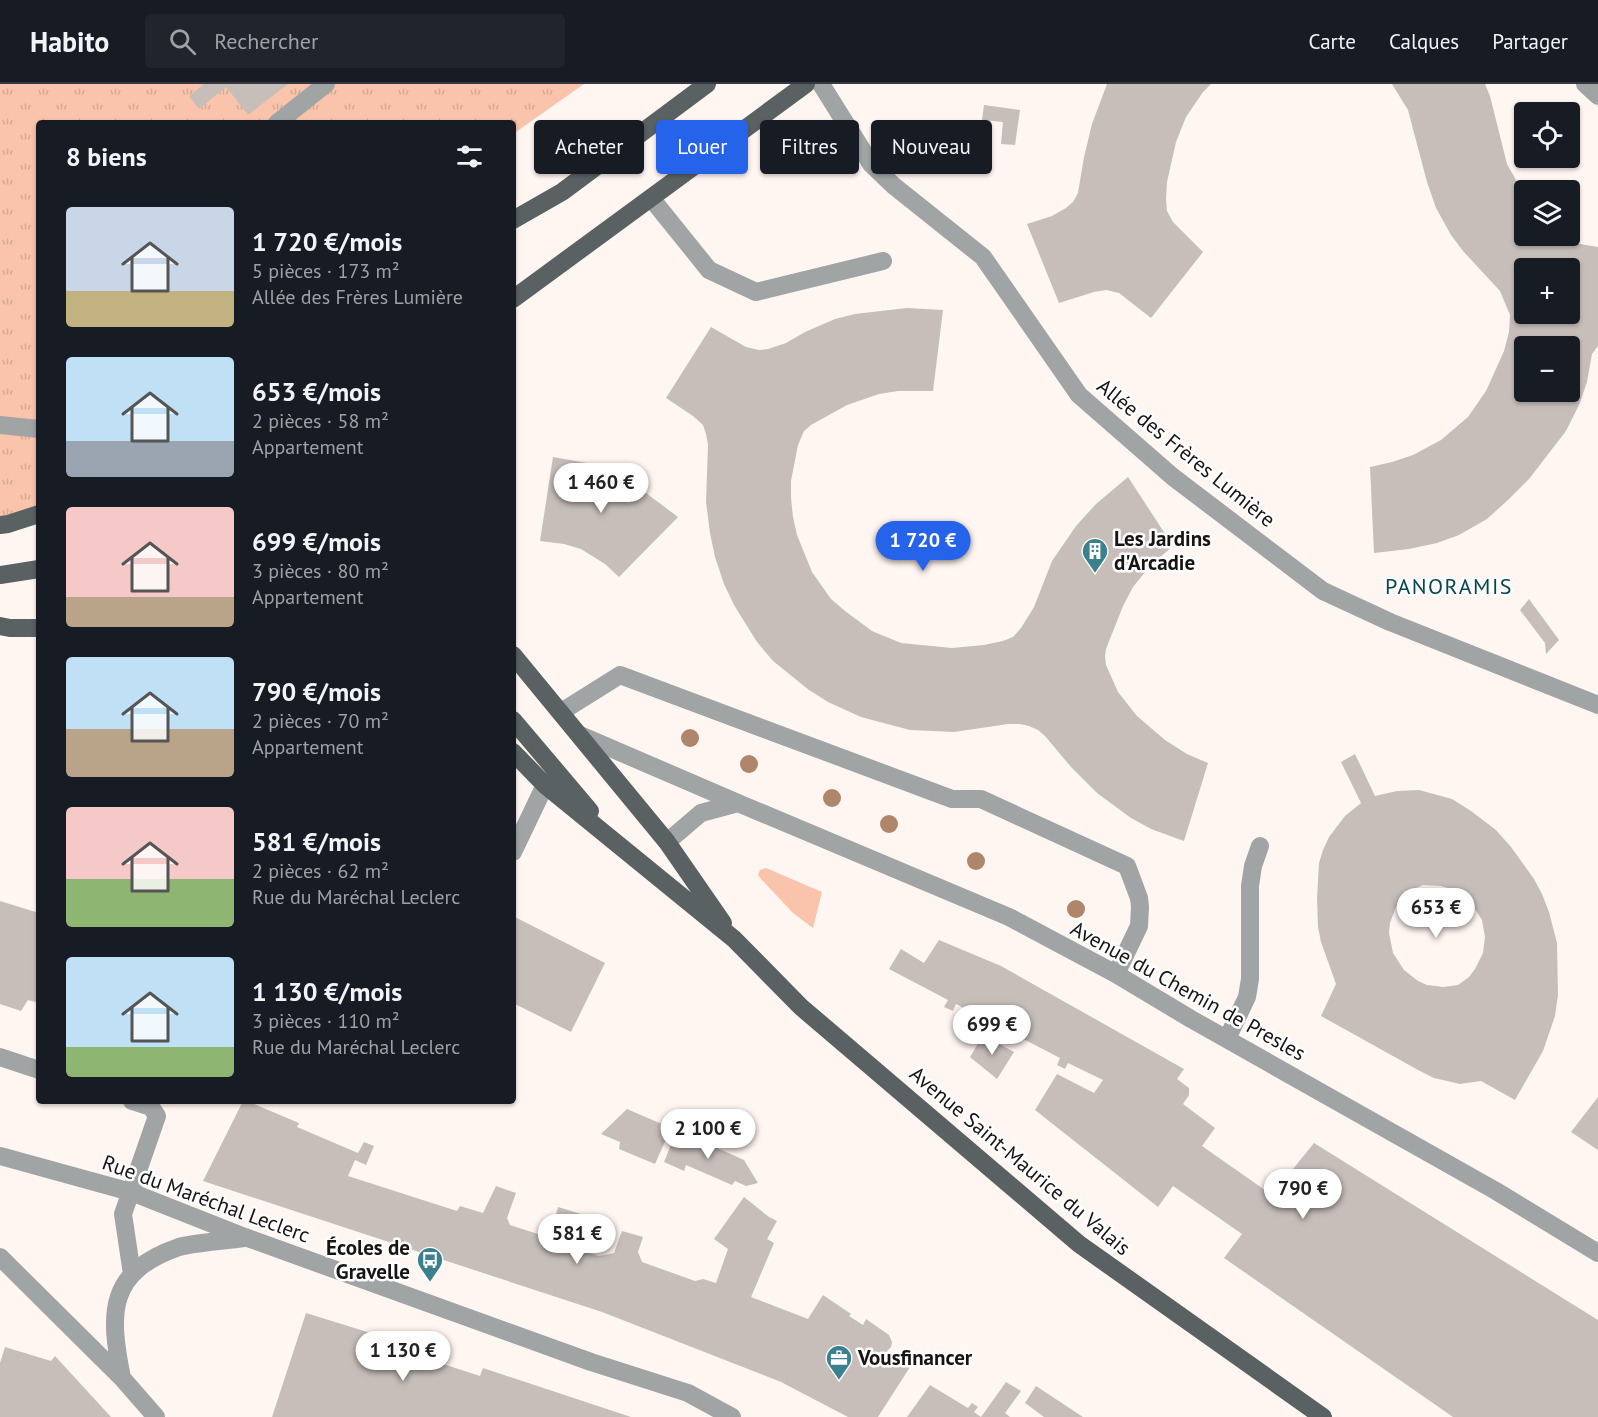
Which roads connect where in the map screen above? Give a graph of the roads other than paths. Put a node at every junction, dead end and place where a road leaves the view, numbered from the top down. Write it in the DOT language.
graph roads {
  1 [pos="326,84"];
  2 [pos="707,84"];
  3 [pos="806,84"];
  4 [pos="821,84"];
  5 [pos="1585,84"];
  6 [pos="1598,96"];
  7 [pos="281,120"];
  8 [pos="562,192"];
  9 [pos="651,198"];
  10 [pos="516,218"];
  11 [pos="516,229"];
  12 [pos="884,261"];
  13 [pos="516,297"];
  14 [pos="0,425"];
  15 [pos="36,429"];
  16 [pos="36,515"];
  17 [pos="0,525"];
  18 [pos="36,569"];
  19 [pos="0,575"];
  20 [pos="0,626"];
  21 [pos="36,628"];
  22 [pos="516,659"];
  23 [pos="1598,705"];
  24 [pos="561,712"];
  25 [pos="516,724"];
  26 [pos="580,735"];
  27 [pos="516,755"];
  28 [pos="545,785"];
  29 [pos="738,803"];
  30 [pos="668,842"];
  31 [pos="618,844"];
  32 [pos="516,846"];
  33 [pos="1260,846"];
  34 [pos="734,939"];
  35 [pos="1116,974"];
  36 [pos="1227,1039"];
  37 [pos="0,1057"];
  38 [pos="36,1069"];
  39 [pos="142,1104"];
  40 [pos="0,1156"];
  41 [pos="131,1192"];
  42 [pos="246,1237"];
  43 [pos="1598,1253"];
  44 [pos="0,1257"];
  45 [pos="132,1274"];
  46 [pos="122,1378"];
  47 [pos="156,1417"];
  48 [pos="732,1417"];
  49 [pos="1323,1417"];
  1 -- 7 [label="street"];
  2 -- 8 [label="main road"];
  3 -- 9 [label="main road"];
  4 -- 23 [label="street, Allée des Frères Lumière"];
  5 -- 6 [label="street"];
  8 -- 10 [label="main road"];
  8 -- 11 [label="main road"];
  9 -- 12 [label="street"];
  9 -- 13 [label="main road"];
  14 -- 15 [label="street"];
  16 -- 17 [label="main road"];
  18 -- 19 [label="main road"];
  20 -- 21 [label="main road"];
  22 -- 24 [label="main road, Avenue Saint-Maurice du Valais"];
  24 -- 26 [label="main road, Avenue Saint-Maurice du Valais"];
  24 -- 35 [label="street"];
  25 -- 31 [label="main road"];
  26 -- 29 [label="street, Avenue du Chemin de Presles"];
  26 -- 30 [label="main road, Avenue Saint-Maurice du Valais"];
  27 -- 28 [label="main road"];
  28 -- 31 [label="main road"];
  28 -- 32 [label="street"];
  29 -- 30 [label="street"];
  29 -- 35 [label="street, Avenue du Chemin de Presles"];
  30 -- 34 [label="main road, Avenue Saint-Maurice du Valais"];
  31 -- 34 [label="main road, Avenue Saint-Maurice du Valais"];
  33 -- 36 [label="street"];
  34 -- 49 [label="main road, Avenue Saint-Maurice du Valais"];
  35 -- 36 [label="street, Avenue du Chemin de Presles"];
  36 -- 43 [label="street, Avenue du Chemin de Presles"];
  37 -- 38 [label="street"];
  39 -- 41 [label="street"];
  40 -- 41 [label="street, Rue du Maréchal Leclerc"];
  41 -- 42 [label="street, Rue du Maréchal Leclerc"];
  41 -- 45 [label="street"];
  42 -- 45 [label="street"];
  42 -- 48 [label="street, Rue du Maréchal Leclerc"];
  44 -- 46 [label="street"];
  45 -- 46 [label="street"];
  46 -- 47 [label="street"];
}
